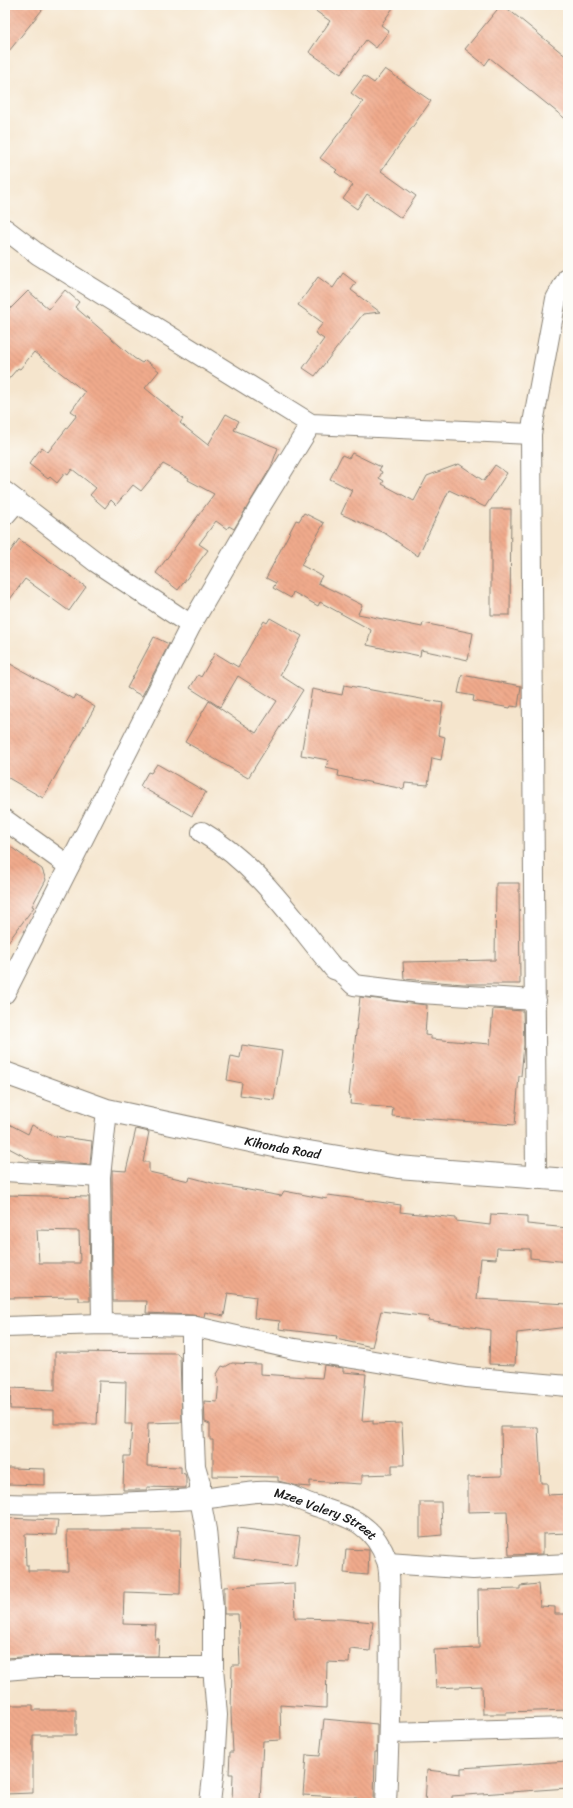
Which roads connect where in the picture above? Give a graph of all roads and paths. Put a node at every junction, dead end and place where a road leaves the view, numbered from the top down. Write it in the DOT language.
graph roads {
  1 [pos="5,229"];
  2 [pos="568,277"];
  3 [pos="311,424"];
  4 [pos="531,434"];
  5 [pos="9,503"];
  6 [pos="191,625"];
  7 [pos="5,820"];
  8 [pos="202,832"];
  9 [pos="69,866"];
  10 [pos="5,993"];
  11 [pos="536,1000"];
  12 [pos="5,1073"];
  13 [pos="107,1110"];
  14 [pos="5,1171"];
  15 [pos="100,1177"];
  16 [pos="536,1179"];
  17 [pos="568,1180"];
  18 [pos="102,1324"];
  19 [pos="192,1326"];
  20 [pos="5,1327"];
  21 [pos="568,1386"];
  22 [pos="200,1499"];
  23 [pos="5,1504"];
  24 [pos="388,1563"];
  25 [pos="568,1564"];
  26 [pos="213,1667"];
  27 [pos="5,1670"];
  28 [pos="568,1728"];
  29 [pos="389,1733"];
  30 [pos="210,1803"];
  31 [pos="386,1803"];
  1 -- 3 [label="street"];
  2 -- 4 [label="street"];
  3 -- 4 [label="street"];
  3 -- 6 [label="street"];
  4 -- 11 [label="street"];
  5 -- 6 [label="street"];
  6 -- 9 [label="street"];
  7 -- 9 [label="street"];
  8 -- 11 [label="street"];
  9 -- 10 [label="street"];
  11 -- 16 [label="street"];
  12 -- 13 [label="street, Kihonda Road"];
  13 -- 15 [label="street"];
  13 -- 16 [label="street, Kihonda Road"];
  14 -- 15 [label="street"];
  15 -- 18 [label="street"];
  16 -- 17 [label="street, Kihonda Road"];
  18 -- 19 [label="street"];
  18 -- 20 [label="street"];
  19 -- 21 [label="street"];
  19 -- 22 [label="street"];
  22 -- 23 [label="street, Mzee Valery Street"];
  22 -- 24 [label="street, Mzee Valery Street"];
  22 -- 26 [label="street"];
  24 -- 25 [label="street"];
  24 -- 29 [label="street, Mzee Valery Street"];
  26 -- 27 [label="street"];
  26 -- 30 [label="street"];
  28 -- 29 [label="street"];
  29 -- 31 [label="street, Mzee Valery Street"];
}
